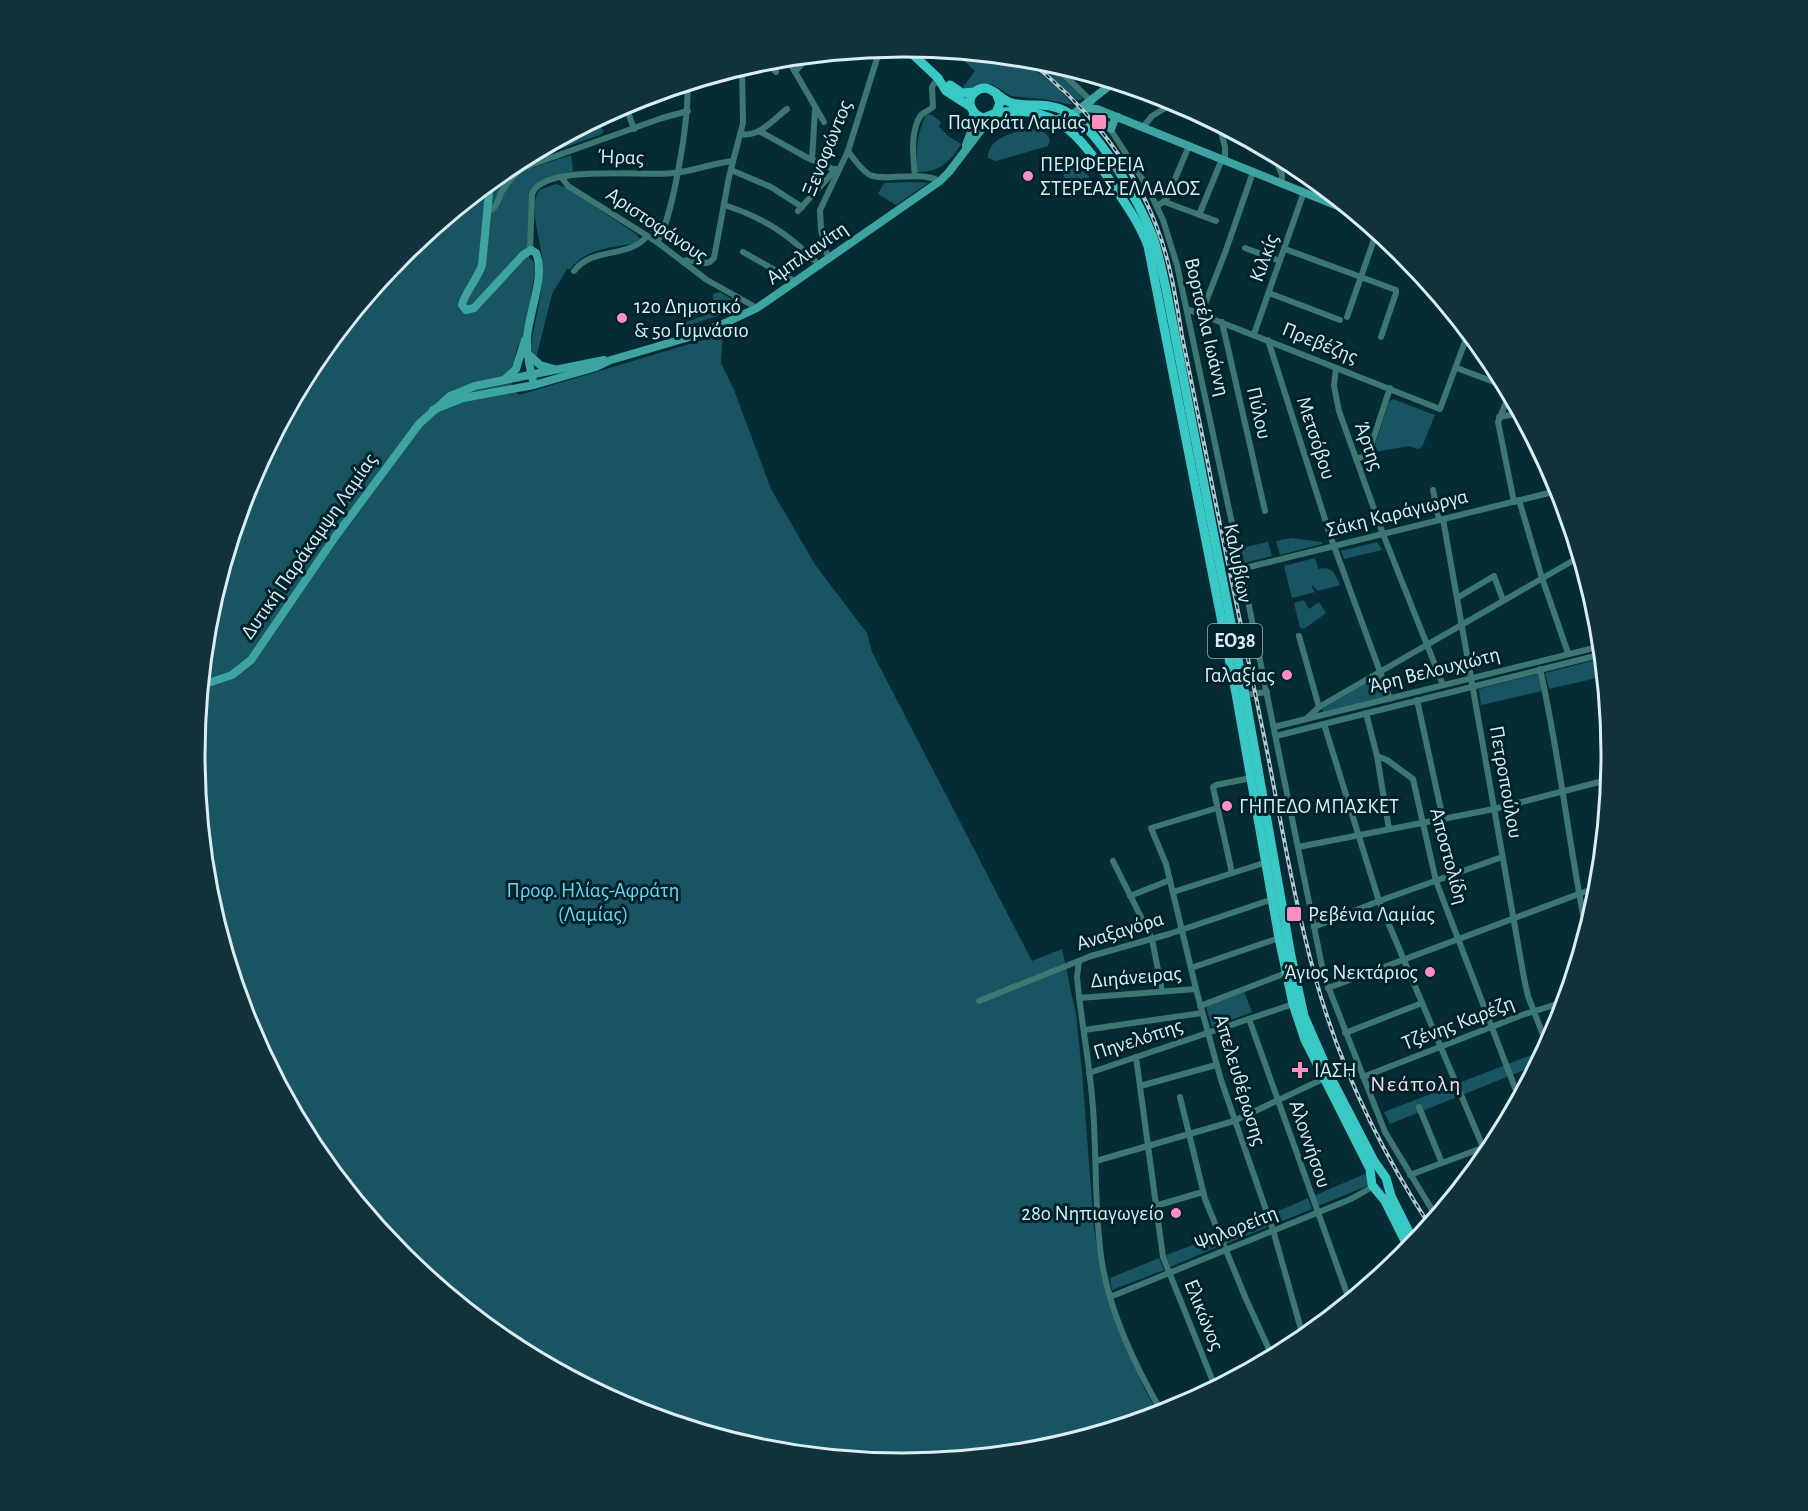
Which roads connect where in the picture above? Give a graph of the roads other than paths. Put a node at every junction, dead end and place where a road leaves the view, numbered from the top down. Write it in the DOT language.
graph roads {
  1 [pos="918,57"];
  2 [pos="922,57"];
  3 [pos="877,58"];
  4 [pos="925,64"];
  5 [pos="801,65"];
  6 [pos="792,66"];
  7 [pos="773,69"];
  8 [pos="776,72"];
  9 [pos="795,72"];
  10 [pos="742,76"];
  11 [pos="1066,76"];
  12 [pos="938,78"];
  13 [pos="1106,87"];
  14 [pos="687,92"];
  15 [pos="975,92"];
  16 [pos="996,93"];
  17 [pos="1090,99"];
  18 [pos="816,108"];
  19 [pos="1081,108"];
  20 [pos="1165,108"];
  21 [pos="787,109"];
  22 [pos="1097,109"];
  23 [pos="972,110"];
  24 [pos="688,111"];
  25 [pos="629,114"];
  26 [pos="993,115"];
  27 [pos="1072,115"];
  28 [pos="1118,117"];
  29 [pos="1053,120"];
  30 [pos="824,122"];
  31 [pos="1143,127"];
  32 [pos="634,129"];
  33 [pos="1110,129"];
  34 [pos="759,131"];
  35 [pos="741,134"];
  36 [pos="1222,134"];
  37 [pos="1189,146"];
  38 [pos="965,148"];
  39 [pos="848,151"];
  40 [pos="733,160"];
  41 [pos="812,160"];
  42 [pos="1224,160"];
  43 [pos="534,164"];
  44 [pos="842,164"];
  45 [pos="1279,167"];
  46 [pos="731,170"];
  47 [pos="835,170"];
  48 [pos="1253,172"];
  49 [pos="677,173"];
  50 [pos="915,175"];
  51 [pos="511,178"];
  52 [pos="562,178"];
  53 [pos="940,181"];
  54 [pos="1282,184"];
  55 [pos="492,192"];
  56 [pos="1304,192"];
  57 [pos="488,194"];
  58 [pos="500,195"];
  59 [pos="1165,202"];
  60 [pos="1332,204"];
  61 [pos="724,205"];
  62 [pos="1157,206"];
  63 [pos="487,209"];
  64 [pos="1199,215"];
  65 [pos="1216,221"];
  66 [pos="647,236"];
  67 [pos="1374,239"];
  68 [pos="657,242"];
  69 [pos="1245,248"];
  70 [pos="1285,249"];
  71 [pos="530,251"];
  72 [pos="743,252"];
  73 [pos="830,259"];
  74 [pos="1280,261"];
  75 [pos="683,262"];
  76 [pos="820,266"];
  77 [pos="574,271"];
  78 [pos="1361,277"];
  79 [pos="796,282"];
  80 [pos="1269,293"];
  81 [pos="735,297"];
  82 [pos="757,308"];
  83 [pos="1187,309"];
  84 [pos="1201,314"];
  85 [pos="742,316"];
  86 [pos="1347,317"];
  87 [pos="1340,320"];
  88 [pos="1222,322"];
  89 [pos="1254,334"];
  90 [pos="1381,337"];
  91 [pos="1268,340"];
  92 [pos="1465,340"];
  93 [pos="524,353"];
  94 [pos="611,360"];
  95 [pos="564,368"];
  96 [pos="1336,368"];
  97 [pos="1456,368"];
  98 [pos="529,381"];
  99 [pos="501,382"];
  100 [pos="1494,382"];
  101 [pos="1390,388"];
  102 [pos="1506,401"];
  103 [pos="433,410"];
  104 [pos="1513,414"];
  105 [pos="1499,417"];
  106 [pos="1356,459"];
  107 [pos="1433,490"];
  108 [pos="1551,493"];
  109 [pos="1517,501"];
  110 [pos="1264,511"];
  111 [pos="1441,520"];
  112 [pos="1383,534"];
  113 [pos="1334,546"];
  114 [pos="1574,560"];
  115 [pos="1241,569"];
  116 [pos="1542,578"];
  117 [pos="1457,598"];
  118 [pos="1503,600"];
  119 [pos="1462,624"];
  120 [pos="1299,636"];
  121 [pos="1427,644"];
  122 [pos="1594,648"];
  123 [pos="1568,653"];
  124 [pos="1596,656"];
  125 [pos="1540,669"];
  126 [pos="1380,671"];
  127 [pos="1471,678"];
  128 [pos="209,683"];
  129 [pos="1443,685"];
  130 [pos="1472,686"];
  131 [pos="1267,692"];
  132 [pos="1245,695"];
  133 [pos="1390,699"];
  134 [pos="1417,700"];
  135 [pos="1319,707"];
  136 [pos="1366,713"];
  137 [pos="1305,720"];
  138 [pos="1324,724"];
  139 [pos="1274,728"];
  140 [pos="1276,736"];
  141 [pos="1377,756"];
  142 [pos="1251,778"];
  143 [pos="1601,781"];
  144 [pos="1563,791"];
  145 [pos="1217,808"];
  146 [pos="1494,809"];
  147 [pos="1443,819"];
  148 [pos="1423,823"];
  149 [pos="1389,829"];
  150 [pos="1358,836"];
  151 [pos="1298,847"];
  152 [pos="1502,857"];
  153 [pos="1113,861"];
  154 [pos="1267,862"];
  155 [pos="1232,873"];
  156 [pos="1170,880"];
  157 [pos="1436,881"];
  158 [pos="1589,890"];
  159 [pos="1173,892"];
  160 [pos="1578,894"];
  161 [pos="1130,896"];
  162 [pos="1273,899"];
  163 [pos="1379,901"];
  164 [pos="1583,918"];
  165 [pos="1514,919"];
  166 [pos="1314,927"];
  167 [pos="1182,929"];
  168 [pos="1279,938"];
  169 [pos="1152,939"];
  170 [pos="1458,940"];
  171 [pos="1403,960"];
  172 [pos="1079,961"];
  173 [pos="1191,968"];
  174 [pos="1286,973"];
  175 [pos="1328,988"];
  176 [pos="1196,989"];
  177 [pos="1161,992"];
  178 [pos="1079,998"];
  179 [pos="979,1001"];
  180 [pos="1297,1003"];
  181 [pos="1422,1003"];
  182 [pos="1556,1005"];
  183 [pos="1201,1009"];
  184 [pos="1534,1012"];
  185 [pos="1249,1019"];
  186 [pos="1491,1027"];
  187 [pos="1084,1030"];
  188 [pos="1208,1033"];
  189 [pos="1345,1033"];
  190 [pos="1543,1036"];
  191 [pos="1440,1047"];
  192 [pos="1136,1057"];
  193 [pos="1216,1065"];
  194 [pos="1089,1072"];
  195 [pos="1363,1077"];
  196 [pos="1323,1079"];
  197 [pos="1140,1086"];
  198 [pos="1516,1091"];
  199 [pos="1180,1097"];
  200 [pos="1278,1101"];
  201 [pos="1419,1107"];
  202 [pos="1234,1121"];
  203 [pos="1188,1135"];
  204 [pos="1484,1145"];
  205 [pos="1147,1147"];
  206 [pos="1482,1148"];
  207 [pos="1096,1161"];
  208 [pos="1443,1162"];
  209 [pos="1410,1175"];
  210 [pos="1385,1178"];
  211 [pos="1373,1184"];
  212 [pos="1203,1192"];
  213 [pos="1155,1206"];
  214 [pos="1433,1211"];
  215 [pos="1317,1213"];
  216 [pos="1273,1230"];
  217 [pos="1411,1235"];
  218 [pos="1405,1241"];
  219 [pos="1225,1249"];
  220 [pos="1169,1273"];
  221 [pos="1347,1295"];
  222 [pos="1110,1297"];
  223 [pos="1301,1330"];
  224 [pos="1269,1350"];
  225 [pos="1212,1382"];
  226 [pos="1159,1406"];
  1 -- 4 [label="main road, ΕΟ38"];
  2 -- 4 [label="main road, ΕΟ38"];
  3 -- 39 [label="street, Ξενοφώντος"];
  4 -- 12 [label="main road, ΕΟ38"];
  5 -- 9 [label="street"];
  6 -- 9 [label="street"];
  7 -- 8 [label="street"];
  9 -- 18 [label="street"];
  10 -- 35 [label="street"];
  11 -- 17 [label="street, Βορτσέλα Ιωάννη"];
  12 -- 15 [label="main road, ΕΟ38"];
  12 -- 23 [label="main road, ΕΟ38"];
  12 -- 50 [label="street"];
  13 -- 17 [label="main road"];
  14 -- 24 [label="street"];
  15 -- 16 [label="main road, ΕΟ38"];
  15 -- 23 [label="main road"];
  16 -- 26 [label="main road"];
  16 -- 27 [label="main road, Καλυβίων / ΕΟ38"];
  17 -- 19 [label="main road"];
  17 -- 22 [label="street, Βορτσέλα Ιωάννη"];
  18 -- 30 [label="street"];
  18 -- 41 [label="street"];
  19 -- 22 [label="main road"];
  19 -- 27 [label="main road"];
  20 -- 31 [label="street"];
  21 -- 34 [label="street"];
  22 -- 28 [label="main road"];
  22 -- 33 [label="street, Βορτσέλα Ιωάννη"];
  23 -- 26 [label="main road, ΕΟ38"];
  23 -- 38 [label="main road, Αμπλιανίτη"];
  24 -- 32 [label="street"];
  24 -- 49 [label="street"];
  25 -- 32 [label="street"];
  26 -- 29 [label="main road, Καλυβίων / ΕΟ38"];
  26 -- 38 [label="main road, Αμπλιανίτη"];
  27 -- 29 [label="main road"];
  27 -- 132 [label="main road, Καλυβίων / ΕΟ38"];
  28 -- 31 [label="main road"];
  28 -- 33 [label="main road"];
  29 -- 142 [label="main road, Καλυβίων / ΕΟ38"];
  31 -- 37 [label="main road"];
  32 -- 43 [label="street"];
  33 -- 62 [label="street, Βορτσέλα Ιωάννη"];
  34 -- 35 [label="street"];
  34 -- 41 [label="street"];
  35 -- 40 [label="street"];
  36 -- 42 [label="street"];
  37 -- 42 [label="main road"];
  37 -- 59 [label="street"];
  38 -- 53 [label="main road, Αμπλιανίτη"];
  39 -- 44 [label="street, Ξενοφώντος"];
  39 -- 50 [label="street"];
  40 -- 46 [label="street"];
  40 -- 49 [label="street, Ήρας"];
  41 -- 47 [label="street"];
  42 -- 48 [label="main road"];
  42 -- 64 [label="street"];
  44 -- 47 [label="street"];
  44 -- 73 [label="street, Ξενοφώντος"];
  45 -- 54 [label="street"];
  46 -- 47 [label="street"];
  46 -- 61 [label="street"];
  48 -- 54 [label="main road"];
  48 -- 84 [label="street"];
  49 -- 52 [label="street, Ήρας"];
  49 -- 68 [label="street"];
  50 -- 53 [label="street"];
  51 -- 58 [label="street"];
  52 -- 66 [label="street, Αριστοφάνους"];
  52 -- 71 [label="street, Ήρας"];
  53 -- 73 [label="main road, Αμπλιανίτη"];
  54 -- 56 [label="main road"];
  55 -- 58 [label="street"];
  56 -- 60 [label="main road"];
  56 -- 70 [label="street, Κιλκίς"];
  57 -- 63 [label="main road"];
  58 -- 63 [label="street"];
  59 -- 62 [label="street"];
  59 -- 64 [label="street"];
  61 -- 75 [label="street"];
  61 -- 76 [label="street"];
  62 -- 83 [label="street, Βορτσέλα Ιωάννη"];
  63 -- 71 [label="main road"];
  64 -- 65 [label="street"];
  66 -- 68 [label="street, Αριστοφάνους"];
  66 -- 77 [label="street"];
  67 -- 78 [label="street"];
  68 -- 75 [label="street, Αριστοφάνους"];
  69 -- 74 [label="street"];
  70 -- 74 [label="street, Κιλκίς"];
  70 -- 78 [label="street"];
  71 -- 93 [label="main road"];
  72 -- 79 [label="street"];
  73 -- 76 [label="main road, Αμπλιανίτη"];
  74 -- 80 [label="street, Κιλκίς"];
  75 -- 81 [label="street, Αριστοφάνους"];
  76 -- 79 [label="main road, Αμπλιανίτη"];
  78 -- 86 [label="street"];
  78 -- 90 [label="street"];
  79 -- 82 [label="main road, Αμπλιανίτη"];
  80 -- 87 [label="street"];
  80 -- 89 [label="street, Κιλκίς"];
  81 -- 82 [label="street, Αριστοφάνους"];
  81 -- 85 [label="street"];
  82 -- 85 [label="main road, Αμπλιανίτη"];
  83 -- 84 [label="street, Πρεβέζης"];
  83 -- 115 [label="street, Βορτσέλα Ιωάννη"];
  84 -- 88 [label="street, Πρεβέζης"];
  85 -- 94 [label="main road, Αμπλιανίτη"];
  88 -- 89 [label="street, Πρεβέζης"];
  88 -- 110 [label="street, Πύλου"];
  89 -- 91 [label="street, Πρεβέζης"];
  91 -- 96 [label="street, Πρεβέζης"];
  91 -- 113 [label="street, Μετσόβου"];
  92 -- 97 [label="street"];
  93 -- 95 [label="main road"];
  93 -- 98 [label="main road"];
  93 -- 99 [label="main road"];
  94 -- 95 [label="main road, Αμπλιανίτη"];
  94 -- 98 [label="main road, Αμπλιανίτη"];
  95 -- 98 [label="main road, Δυτική Παράκαμψη Λαμίας"];
  96 -- 101 [label="street, Πρεβέζης"];
  96 -- 106 [label="street, Άρτης"];
  97 -- 100 [label="street"];
  97 -- 101 [label="street, Πρεβέζης"];
  98 -- 99 [label="main road, Δυτική Παράκαμψη Λαμίας"];
  98 -- 103 [label="main road, Δυτική Παράκαμψη Λαμίας"];
  99 -- 103 [label="main road, Δυτική Παράκαμψη Λαμίας"];
  101 -- 106 [label="street"];
  102 -- 105 [label="street"];
  103 -- 128 [label="main road, Δυτική Παράκαμψη Λαμίας"];
  104 -- 105 [label="street"];
  105 -- 109 [label="street"];
  106 -- 112 [label="street, Άρτης"];
  107 -- 111 [label="street, Πετροπούλου"];
  108 -- 109 [label="street, Σάκη Καράγιωργα"];
  109 -- 111 [label="street, Σάκη Καράγιωργα"];
  109 -- 116 [label="street"];
  111 -- 112 [label="street, Σάκη Καράγιωργα"];
  111 -- 117 [label="street, Πετροπούλου"];
  112 -- 113 [label="street, Σάκη Καράγιωργα"];
  112 -- 121 [label="street, Άρτης"];
  113 -- 115 [label="street, Σάκη Καράγιωργα"];
  113 -- 126 [label="street, Μετσόβου"];
  114 -- 116 [label="street"];
  115 -- 131 [label="street, Βορτσέλα Ιωάννη"];
  116 -- 118 [label="street"];
  116 -- 123 [label="street"];
  117 -- 118 [label="street"];
  117 -- 119 [label="street, Πετροπούλου"];
  118 -- 119 [label="street"];
  119 -- 121 [label="street"];
  119 -- 127 [label="street, Πετροπούλου"];
  120 -- 135 [label="street"];
  121 -- 126 [label="street"];
  121 -- 129 [label="street, Άρτης"];
  122 -- 123 [label="street, Άρη Βελουχιώτη"];
  123 -- 127 [label="street, Άρη Βελουχιώτη"];
  124 -- 125 [label="street, Άρη Βελουχιώτη"];
  125 -- 130 [label="street, Άρη Βελουχιώτη"];
  125 -- 144 [label="street"];
  126 -- 133 [label="street, Μετσόβου"];
  126 -- 135 [label="street"];
  127 -- 129 [label="street, Άρη Βελουχιώτη"];
  127 -- 130 [label="street, Πετροπούλου"];
  129 -- 133 [label="street, Άρη Βελουχιώτη"];
  130 -- 134 [label="street, Άρη Βελουχιώτη"];
  130 -- 146 [label="street, Πετροπούλου"];
  131 -- 132 [label="street"];
  131 -- 139 [label="street, Βορτσέλα Ιωάννη"];
  132 -- 180 [label="main road, Καλυβίων / ΕΟ38"];
  133 -- 137 [label="street, Άρη Βελουχιώτη"];
  134 -- 136 [label="street, Άρη Βελουχιώτη"];
  134 -- 147 [label="street"];
  135 -- 137 [label="street"];
  136 -- 138 [label="street, Άρη Βελουχιώτη"];
  136 -- 141 [label="street"];
  137 -- 139 [label="street, Άρη Βελουχιώτη"];
  138 -- 140 [label="street, Άρη Βελουχιώτη"];
  138 -- 150 [label="street"];
  139 -- 140 [label="street, Βορτσέλα Ιωάννη"];
  140 -- 151 [label="street, Βορτσέλα Ιωάννη"];
  141 -- 148 [label="street, Αποστολίδη"];
  141 -- 149 [label="street"];
  142 -- 145 [label="street"];
  142 -- 154 [label="main road, Καλυβίων / ΕΟ38"];
  143 -- 144 [label="street"];
  144 -- 146 [label="street"];
  144 -- 160 [label="street"];
  145 -- 155 [label="street"];
  145 -- 156 [label="street, Απελευθέρωσης"];
  146 -- 147 [label="street"];
  146 -- 152 [label="street, Πετροπούλου"];
  147 -- 148 [label="street"];
  148 -- 149 [label="street"];
  148 -- 157 [label="street, Αποστολίδη"];
  149 -- 150 [label="street"];
  150 -- 151 [label="street"];
  150 -- 163 [label="street"];
  151 -- 166 [label="street, Βορτσέλα Ιωάννη"];
  152 -- 157 [label="street"];
  152 -- 165 [label="street, Πετροπούλου"];
  153 -- 161 [label="street"];
  154 -- 155 [label="street"];
  154 -- 162 [label="main road, Καλυβίων / ΕΟ38"];
  155 -- 159 [label="street"];
  156 -- 159 [label="street, Απελευθέρωσης"];
  156 -- 161 [label="street"];
  157 -- 163 [label="street"];
  157 -- 170 [label="street, Αποστολίδη"];
  158 -- 160 [label="street"];
  159 -- 167 [label="street, Απελευθέρωσης"];
  160 -- 164 [label="street"];
  160 -- 165 [label="street"];
  161 -- 169 [label="street"];
  162 -- 167 [label="street, Αναξαγόρα"];
  162 -- 168 [label="main road, Καλυβίων / ΕΟ38"];
  163 -- 166 [label="street"];
  163 -- 171 [label="street"];
  165 -- 170 [label="street"];
  165 -- 184 [label="street, Πετροπούλου"];
  166 -- 175 [label="street, Βορτσέλα Ιωάννη"];
  167 -- 169 [label="street, Αναξαγόρα"];
  167 -- 173 [label="street, Απελευθέρωσης"];
  168 -- 173 [label="street"];
  168 -- 174 [label="main road, Καλυβίων / ΕΟ38"];
  169 -- 172 [label="street, Αναξαγόρα"];
  169 -- 177 [label="street"];
  170 -- 171 [label="street"];
  170 -- 186 [label="street, Αποστολίδη"];
  171 -- 175 [label="street"];
  171 -- 181 [label="street"];
  172 -- 178 [label="street"];
  172 -- 179 [label="street, Αναξαγόρα"];
  173 -- 176 [label="street, Απελευθέρωσης"];
  174 -- 180 [label="main road, Καλυβίων / ΕΟ38"];
  174 -- 183 [label="street"];
  175 -- 189 [label="street, Βορτσέλα Ιωάννη"];
  176 -- 177 [label="street, Διηάνειρας"];
  176 -- 183 [label="street, Απελευθέρωσης"];
  177 -- 178 [label="street, Διηάνειρας"];
  178 -- 187 [label="street"];
  180 -- 185 [label="street, Πηνελόπης"];
  180 -- 196 [label="main road, Καλυβίων / ΕΟ38"];
  180 -- 210 [label="main road, Καλυβίων / ΕΟ38"];
  181 -- 189 [label="street"];
  181 -- 191 [label="street"];
  182 -- 184 [label="street, Τζένης Καρέζη"];
  183 -- 187 [label="street"];
  183 -- 188 [label="street, Απελευθέρωσης"];
  184 -- 186 [label="street, Τζένης Καρέζη"];
  184 -- 190 [label="street, Πετροπούλου"];
  185 -- 188 [label="street, Πηνελόπης"];
  185 -- 200 [label="street, Αλοννήσου"];
  186 -- 191 [label="street, Τζένης Καρέζη"];
  186 -- 198 [label="street, Αποστολίδη"];
  187 -- 194 [label="street"];
  188 -- 192 [label="street, Πηνελόπης"];
  188 -- 193 [label="street, Απελευθέρωσης"];
  189 -- 195 [label="street, Βορτσέλα Ιωάννη"];
  191 -- 195 [label="street, Τζένης Καρέζη"];
  191 -- 204 [label="street"];
  192 -- 194 [label="street, Πηνελόπης"];
  192 -- 197 [label="street, Ελικώνος"];
  193 -- 197 [label="street"];
  193 -- 202 [label="street, Απελευθέρωσης"];
  194 -- 207 [label="street"];
  195 -- 209 [label="street, Βορτσέλα Ιωάννη"];
  196 -- 200 [label="street"];
  196 -- 211 [label="main road, Καλυβίων / ΕΟ38"];
  197 -- 205 [label="street, Ελικώνος"];
  199 -- 203 [label="street"];
  200 -- 202 [label="street"];
  200 -- 215 [label="street, Αλοννήσου"];
  201 -- 208 [label="street"];
  202 -- 203 [label="street"];
  202 -- 216 [label="street, Απελευθέρωσης"];
  203 -- 205 [label="street"];
  203 -- 212 [label="street"];
  205 -- 207 [label="street"];
  205 -- 213 [label="street, Ελικώνος"];
  206 -- 208 [label="street"];
  207 -- 222 [label="street"];
  208 -- 209 [label="street"];
  209 -- 214 [label="street, Βορτσέλα Ιωάννη"];
  210 -- 211 [label="main road"];
  210 -- 217 [label="main road, Καλυβίων / ΕΟ38"];
  211 -- 215 [label="street, Ψηλορείτη"];
  211 -- 218 [label="main road, Καλυβίων / ΕΟ38"];
  212 -- 213 [label="street"];
  212 -- 219 [label="street"];
  213 -- 220 [label="street, Ελικώνος"];
  215 -- 216 [label="street, Ψηλορείτη"];
  215 -- 221 [label="street, Αλοννήσου"];
  216 -- 219 [label="street, Ψηλορείτη"];
  216 -- 223 [label="street, Απελευθέρωσης"];
  219 -- 220 [label="street, Ψηλορείτη"];
  219 -- 224 [label="street"];
  220 -- 222 [label="street, Ψηλορείτη"];
  220 -- 225 [label="street, Ελικώνος"];
  222 -- 226 [label="street"];
}
